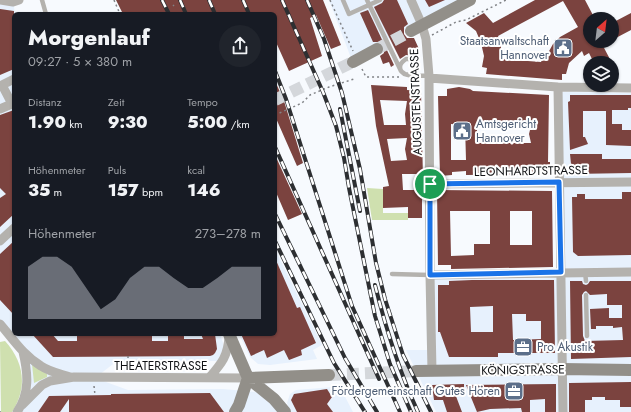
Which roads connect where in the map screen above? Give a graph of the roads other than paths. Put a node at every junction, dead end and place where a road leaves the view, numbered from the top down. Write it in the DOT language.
graph roads {
  1 [pos="0,0"];
  2 [pos="19,0"];
  3 [pos="42,0"];
  4 [pos="343,0"];
  5 [pos="367,0"];
  6 [pos="380,0"];
  7 [pos="411,0"];
  8 [pos="470,0"];
  9 [pos="45,12"];
  10 [pos="422,25"];
  11 [pos="411,31"];
  12 [pos="377,49"];
  13 [pos="355,61"];
  14 [pos="429,77"];
  15 [pos="12,80"];
  16 [pos="1,85"];
  17 [pos="558,87"];
  18 [pos="631,88"];
  19 [pos="9,99"];
  20 [pos="0,111"];
  21 [pos="559,182"];
  22 [pos="631,182"];
  23 [pos="430,184"];
  24 [pos="12,230"];
  25 [pos="0,241"];
  26 [pos="561,272"];
  27 [pos="631,272"];
  28 [pos="392,274"];
  29 [pos="430,275"];
  30 [pos="586,295"];
  31 [pos="0,324"];
  32 [pos="229,336"];
  33 [pos="230,336"];
  34 [pos="587,336"];
  35 [pos="23,352"];
  36 [pos="562,369"];
  37 [pos="631,370"];
  38 [pos="416,371"];
  39 [pos="432,371"];
  40 [pos="329,375"];
  41 [pos="74,378"];
  42 [pos="209,378"];
  43 [pos="248,378"];
  44 [pos="19,409"];
  45 [pos="235,412"];
  46 [pos="285,412"];
  47 [pos="563,412"];
  1 -- 2 [label="street"];
  3 -- 9 [label="lane"];
  4 -- 6 [label="lane"];
  5 -- 14 [label="lane"];
  7 -- 10 [label="street, AUGUSTENSTRASSE"];
  8 -- 10 [label="street"];
  10 -- 11 [label="street"];
  10 -- 14 [label="street, AUGUSTENSTRASSE"];
  12 -- 13 [label="street"];
  14 -- 17 [label="street"];
  14 -- 23 [label="street, AUGUSTENSTRASSE"];
  15 -- 16 [label="street"];
  16 -- 19 [label="street"];
  17 -- 18 [label="street"];
  17 -- 21 [label="street"];
  19 -- 20 [label="street"];
  21 -- 22 [label="street, LEONHARDTSTRASSE"];
  21 -- 23 [label="street, LEONHARDTSTRASSE"];
  21 -- 26 [label="street"];
  23 -- 29 [label="street, AUGUSTENSTRASSE"];
  24 -- 25 [label="street"];
  26 -- 27 [label="street"];
  26 -- 29 [label="street"];
  26 -- 36 [label="street"];
  28 -- 29 [label="lane"];
  29 -- 39 [label="street, AUGUSTENSTRASSE"];
  30 -- 34 [label="lane"];
  31 -- 35 [label="street"];
  32 -- 42 [label="street"];
  33 -- 43 [label="street"];
  35 -- 41 [label="street, THEATERSTRASSE"];
  35 -- 44 [label="street"];
  36 -- 37 [label="street, KÖNIGSTRASSE"];
  36 -- 39 [label="street, KÖNIGSTRASSE"];
  36 -- 47 [label="street"];
  38 -- 39 [label="street, KÖNIGSTRASSE"];
  40 -- 43 [label="street"];
  41 -- 42 [label="street, THEATERSTRASSE"];
  41 -- 44 [label="street, THEATERSTRASSE"];
  42 -- 43 [label="street, THEATERSTRASSE"];
  43 -- 45 [label="street"];
  43 -- 46 [label="street"];
}
